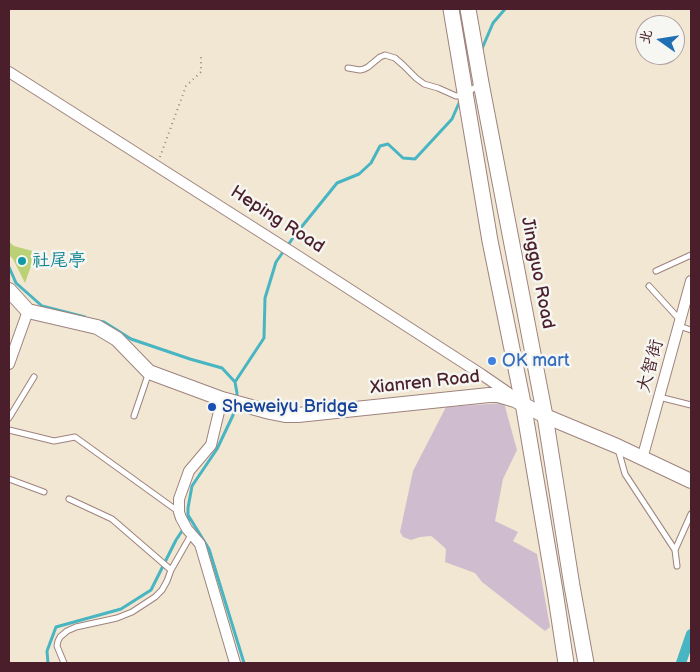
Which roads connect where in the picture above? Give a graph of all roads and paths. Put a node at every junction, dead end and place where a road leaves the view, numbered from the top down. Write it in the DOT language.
graph roads {
  1 [pos="451,9"];
  2 [pos="468,9"];
  3 [pos="201,57"];
  4 [pos="348,68"];
  5 [pos="9,72"];
  6 [pos="481,83"];
  7 [pos="465,95"];
  8 [pos="157,166"];
  9 [pos="691,255"];
  10 [pos="656,271"];
  11 [pos="691,281"];
  12 [pos="649,286"];
  13 [pos="9,290"];
  14 [pos="28,311"];
  15 [pos="680,323"];
  16 [pos="691,330"];
  17 [pos="9,364"];
  18 [pos="149,372"];
  19 [pos="34,377"];
  20 [pos="659,397"];
  21 [pos="222,399"];
  22 [pos="523,403"];
  23 [pos="691,405"];
  24 [pos="134,416"];
  25 [pos="545,416"];
  26 [pos="9,418"];
  27 [pos="9,430"];
  28 [pos="617,446"];
  29 [pos="642,459"];
  30 [pos="9,479"];
  31 [pos="691,481"];
  32 [pos="44,492"];
  33 [pos="69,499"];
  34 [pos="691,514"];
  35 [pos="180,515"];
  36 [pos="189,532"];
  37 [pos="676,550"];
  38 [pos="678,566"];
  39 [pos="171,570"];
  40 [pos="64,663"];
  41 [pos="235,663"];
  42 [pos="566,663"];
  43 [pos="586,663"];
  1 -- 7 [label="main road"];
  2 -- 6 [label="main road, Jingguo Road"];
  3 -- 8 [label="path"];
  4 -- 7 [label="lane"];
  5 -- 8 [label="street, Heping Road"];
  6 -- 7 [label="lane"];
  6 -- 25 [label="main road, Jingguo Road"];
  7 -- 22 [label="main road"];
  8 -- 22 [label="street, Heping Road"];
  9 -- 10 [label="lane"];
  11 -- 15 [label="street, 大智街"];
  12 -- 15 [label="lane"];
  13 -- 14 [label="street"];
  14 -- 17 [label="street"];
  14 -- 18 [label="street, Xianren Road"];
  15 -- 16 [label="lane"];
  15 -- 20 [label="street, 大智街"];
  18 -- 21 [label="street, Xianren Road"];
  18 -- 24 [label="lane"];
  19 -- 26 [label="lane"];
  20 -- 23 [label="lane"];
  20 -- 29 [label="street, 大智街"];
  21 -- 22 [label="street, Xianren Road"];
  21 -- 35 [label="street"];
  22 -- 25 [label="street, Xianren Road"];
  22 -- 42 [label="main road"];
  25 -- 28 [label="street"];
  25 -- 43 [label="main road, Jingguo Road"];
  27 -- 35 [label="lane"];
  28 -- 29 [label="street"];
  28 -- 37 [label="lane"];
  29 -- 31 [label="street"];
  30 -- 32 [label="lane"];
  33 -- 39 [label="lane"];
  34 -- 37 [label="lane"];
  35 -- 36 [label="street"];
  36 -- 39 [label="lane"];
  36 -- 41 [label="street"];
  37 -- 38 [label="lane"];
  39 -- 40 [label="lane"];
}
